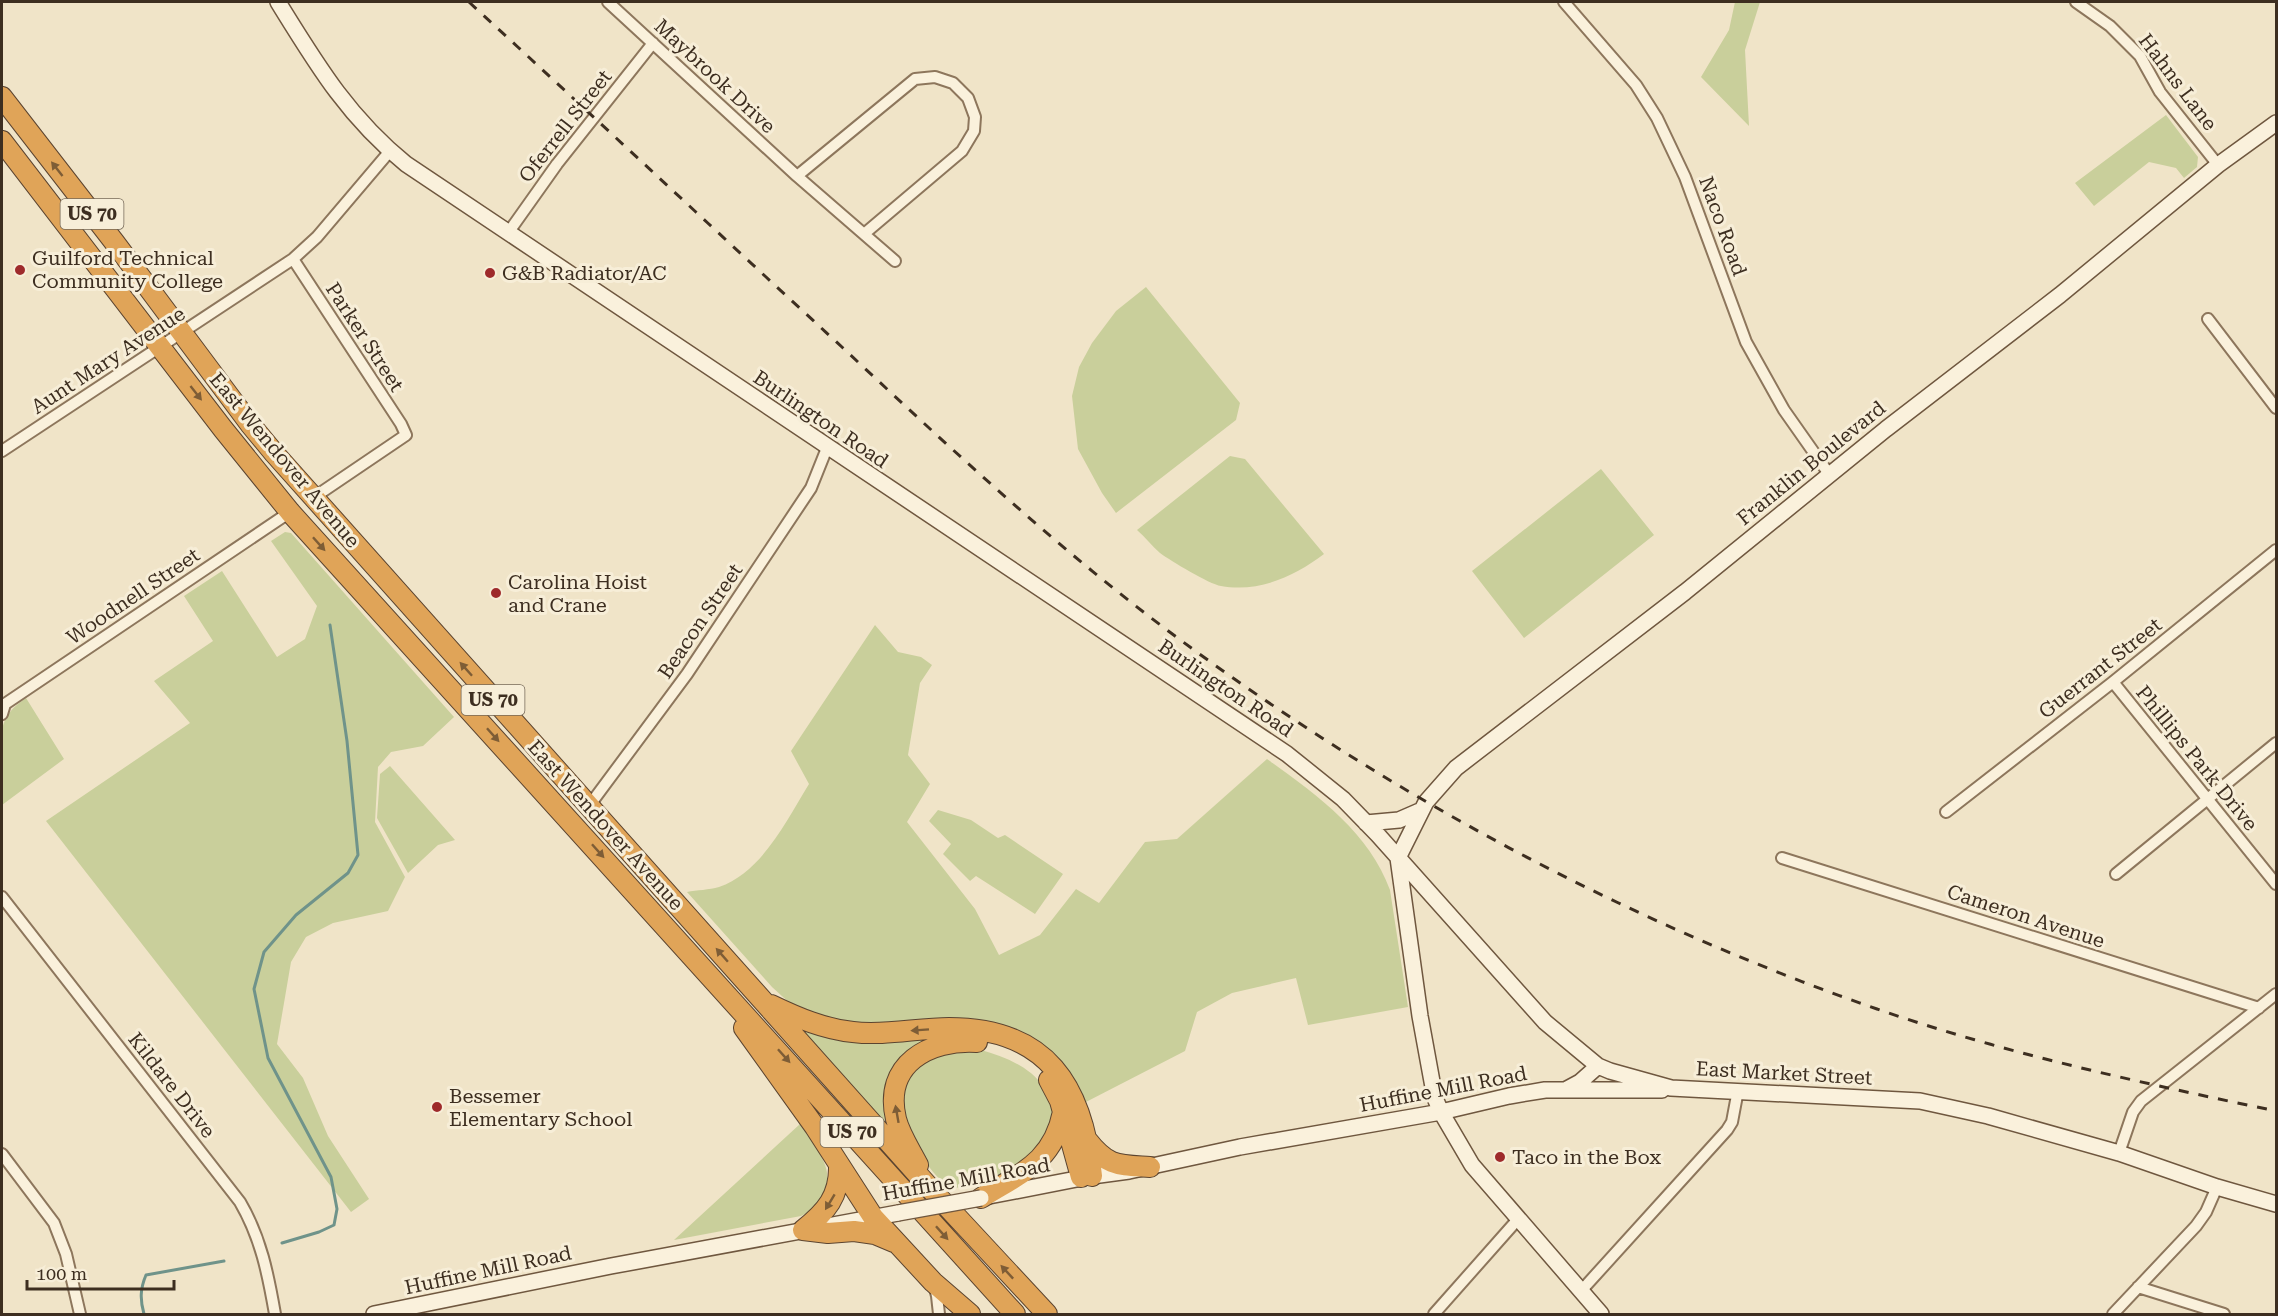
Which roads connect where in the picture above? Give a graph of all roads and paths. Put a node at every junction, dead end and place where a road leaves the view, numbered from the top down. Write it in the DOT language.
graph roads {
  1 [pos="278,2"];
  2 [pos="608,2"];
  3 [pos="1564,2"];
  4 [pos="2076,2"];
  5 [pos="653,43"];
  6 [pos="2,97"];
  7 [pos="2277,123"];
  8 [pos="2,141"];
  9 [pos="390,151"];
  10 [pos="2218,165"];
  11 [pos="797,176"];
  12 [pos="508,233"];
  13 [pos="864,234"];
  14 [pos="293,259"];
  15 [pos="895,261"];
  16 [pos="2208,319"];
  17 [pos="181,333"];
  18 [pos="160,347"];
  19 [pos="2277,408"];
  20 [pos="827,448"];
  21 [pos="2,452"];
  22 [pos="1829,474"];
  23 [pos="313,498"];
  24 [pos="290,512"];
  25 [pos="2277,550"];
  26 [pos="2113,682"];
  27 [pos="2,706"];
  28 [pos="2277,743"];
  29 [pos="2208,799"];
  30 [pos="589,806"];
  31 [pos="1422,810"];
  32 [pos="1946,813"];
  33 [pos="1366,823"];
  34 [pos="1378,835"];
  35 [pos="1398,858"];
  36 [pos="1782,858"];
  37 [pos="2116,874"];
  38 [pos="2277,884"];
  39 [pos="2,897"];
  40 [pos="688,950"];
  41 [pos="2277,994"];
  42 [pos="761,999"];
  43 [pos="2259,1008"];
  44 [pos="1604,1068"];
  45 [pos="1671,1088"];
  46 [pos="1566,1090"];
  47 [pos="1588,1090"];
  48 [pos="1738,1090"];
  49 [pos="1063,1112"];
  50 [pos="1441,1112"];
  51 [pos="1087,1140"];
  52 [pos="2119,1153"];
  53 [pos="2,1155"];
  54 [pos="839,1165"];
  55 [pos="1150,1167"];
  56 [pos="1087,1178"];
  57 [pos="929,1187"];
  58 [pos="2217,1187"];
  59 [pos="981,1198"];
  60 [pos="2277,1204"];
  61 [pos="873,1217"];
  62 [pos="1519,1218"];
  63 [pos="803,1230"];
  64 [pos="896,1243"];
  65 [pos="933,1282"];
  66 [pos="2138,1287"];
  67 [pos="1581,1291"];
  68 [pos="430,1309"];
  69 [pos="80,1314"];
  70 [pos="275,1314"];
  71 [pos="374,1314"];
  72 [pos="939,1314"];
  73 [pos="970,1314"];
  74 [pos="1016,1314"];
  75 [pos="1047,1314"];
  76 [pos="1434,1314"];
  77 [pos="1601,1314"];
  78 [pos="2114,1314"];
  79 [pos="2224,1314"];
  1 -- 9 [label="main road, Burlington Road"];
  2 -- 5 [label="street, Maybrook Drive"];
  3 -- 22 [label="street, Naco Road"];
  4 -- 10 [label="street, Hahns Lane"];
  5 -- 11 [label="street, Maybrook Drive"];
  5 -- 12 [label="street, Oferrell Street"];
  17 -- 6 [label="highway, East Wendover Avenue / US 70, one-way"];
  7 -- 10 [label="main road, Franklin Boulevard"];
  8 -- 18 [label="highway, East Wendover Avenue / US 70"];
  9 -- 12 [label="main road, Burlington Road"];
  9 -- 14 [label="street, Aunt Mary Avenue"];
  10 -- 22 [label="main road, Franklin Boulevard"];
  11 -- 13 [label="street, Maybrook Drive"];
  11 -- 13 [label="street"];
  12 -- 20 [label="main road, Burlington Road"];
  13 -- 15 [label="street, Maybrook Drive"];
  14 -- 17 [label="street, Aunt Mary Avenue"];
  14 -- 23 [label="street, Parker Street"];
  16 -- 19 [label="street"];
  17 -- 18 [label="street, Aunt Mary Avenue"];
  17 -- 23 [label="highway, East Wendover Avenue / US 70"];
  18 -- 21 [label="street, Aunt Mary Avenue"];
  18 -- 24 [label="highway, East Wendover Avenue / US 70, one-way"];
  20 -- 30 [label="street, Beacon Street"];
  20 -- 33 [label="main road, Burlington Road"];
  22 -- 31 [label="main road, Franklin Boulevard"];
  30 -- 23 [label="highway, East Wendover Avenue / US 70, one-way"];
  24 -- 27 [label="street, Woodnell Street"];
  24 -- 40 [label="highway, East Wendover Avenue / US 70, one-way"];
  25 -- 26 [label="street, Guerrant Street"];
  26 -- 29 [label="street, Phillips Park Drive"];
  26 -- 32 [label="street, Guerrant Street"];
  28 -- 29 [label="street"];
  29 -- 37 [label="street"];
  29 -- 38 [label="street, Phillips Park Drive"];
  42 -- 30 [label="highway, East Wendover Avenue / US 70, one-way"];
  31 -- 33 [label="main road"];
  31 -- 35 [label="main road, Franklin Boulevard"];
  33 -- 34 [label="main road, Burlington Road"];
  34 -- 35 [label="main road, East Market Street"];
  35 -- 44 [label="main road, East Market Street"];
  35 -- 50 [label="main road"];
  36 -- 43 [label="street, Cameron Avenue"];
  39 -- 70 [label="street, Kildare Drive"];
  40 -- 54 [label="highway"];
  40 -- 74 [label="highway, East Wendover Avenue / US 70, one-way"];
  41 -- 43 [label="street"];
  51 -- 42 [label="highway, one-way"];
  42 -- 57 [label="highway, East Wendover Avenue / US 70"];
  43 -- 52 [label="street"];
  44 -- 45 [label="main road, East Market Street"];
  44 -- 46 [label="main road"];
  44 -- 47 [label="main road"];
  45 -- 47 [label="main road, Huffine Mill Road"];
  45 -- 48 [label="main road, East Market Street"];
  46 -- 47 [label="main road, Huffine Mill Road"];
  46 -- 50 [label="main road, Huffine Mill Road"];
  48 -- 52 [label="main road, East Market Street"];
  48 -- 67 [label="street"];
  49 -- 56 [label="highway"];
  57 -- 49 [label="highway, one-way"];
  49 -- 59 [label="highway"];
  50 -- 55 [label="main road, Huffine Mill Road"];
  50 -- 62 [label="main road"];
  51 -- 55 [label="highway"];
  51 -- 56 [label="highway"];
  52 -- 58 [label="main road, East Market Street"];
  53 -- 69 [label="street"];
  54 -- 61 [label="highway"];
  54 -- 63 [label="highway, one-way"];
  55 -- 56 [label="main road, Huffine Mill Road"];
  56 -- 59 [label="main road, Huffine Mill Road"];
  75 -- 57 [label="highway, East Wendover Avenue / US 70, one-way"];
  58 -- 60 [label="main road, East Market Street"];
  58 -- 66 [label="street"];
  59 -- 61 [label="main road, Huffine Mill Road, bridge"];
  61 -- 63 [label="main road, Huffine Mill Road"];
  61 -- 64 [label="highway"];
  62 -- 67 [label="main road"];
  62 -- 76 [label="street"];
  63 -- 64 [label="highway"];
  63 -- 68 [label="main road, Huffine Mill Road"];
  64 -- 65 [label="highway"];
  65 -- 72 [label="street"];
  65 -- 73 [label="highway"];
  66 -- 78 [label="street"];
  66 -- 79 [label="street"];
  67 -- 77 [label="main road"];
  68 -- 71 [label="main road, Huffine Mill Road"];
}
